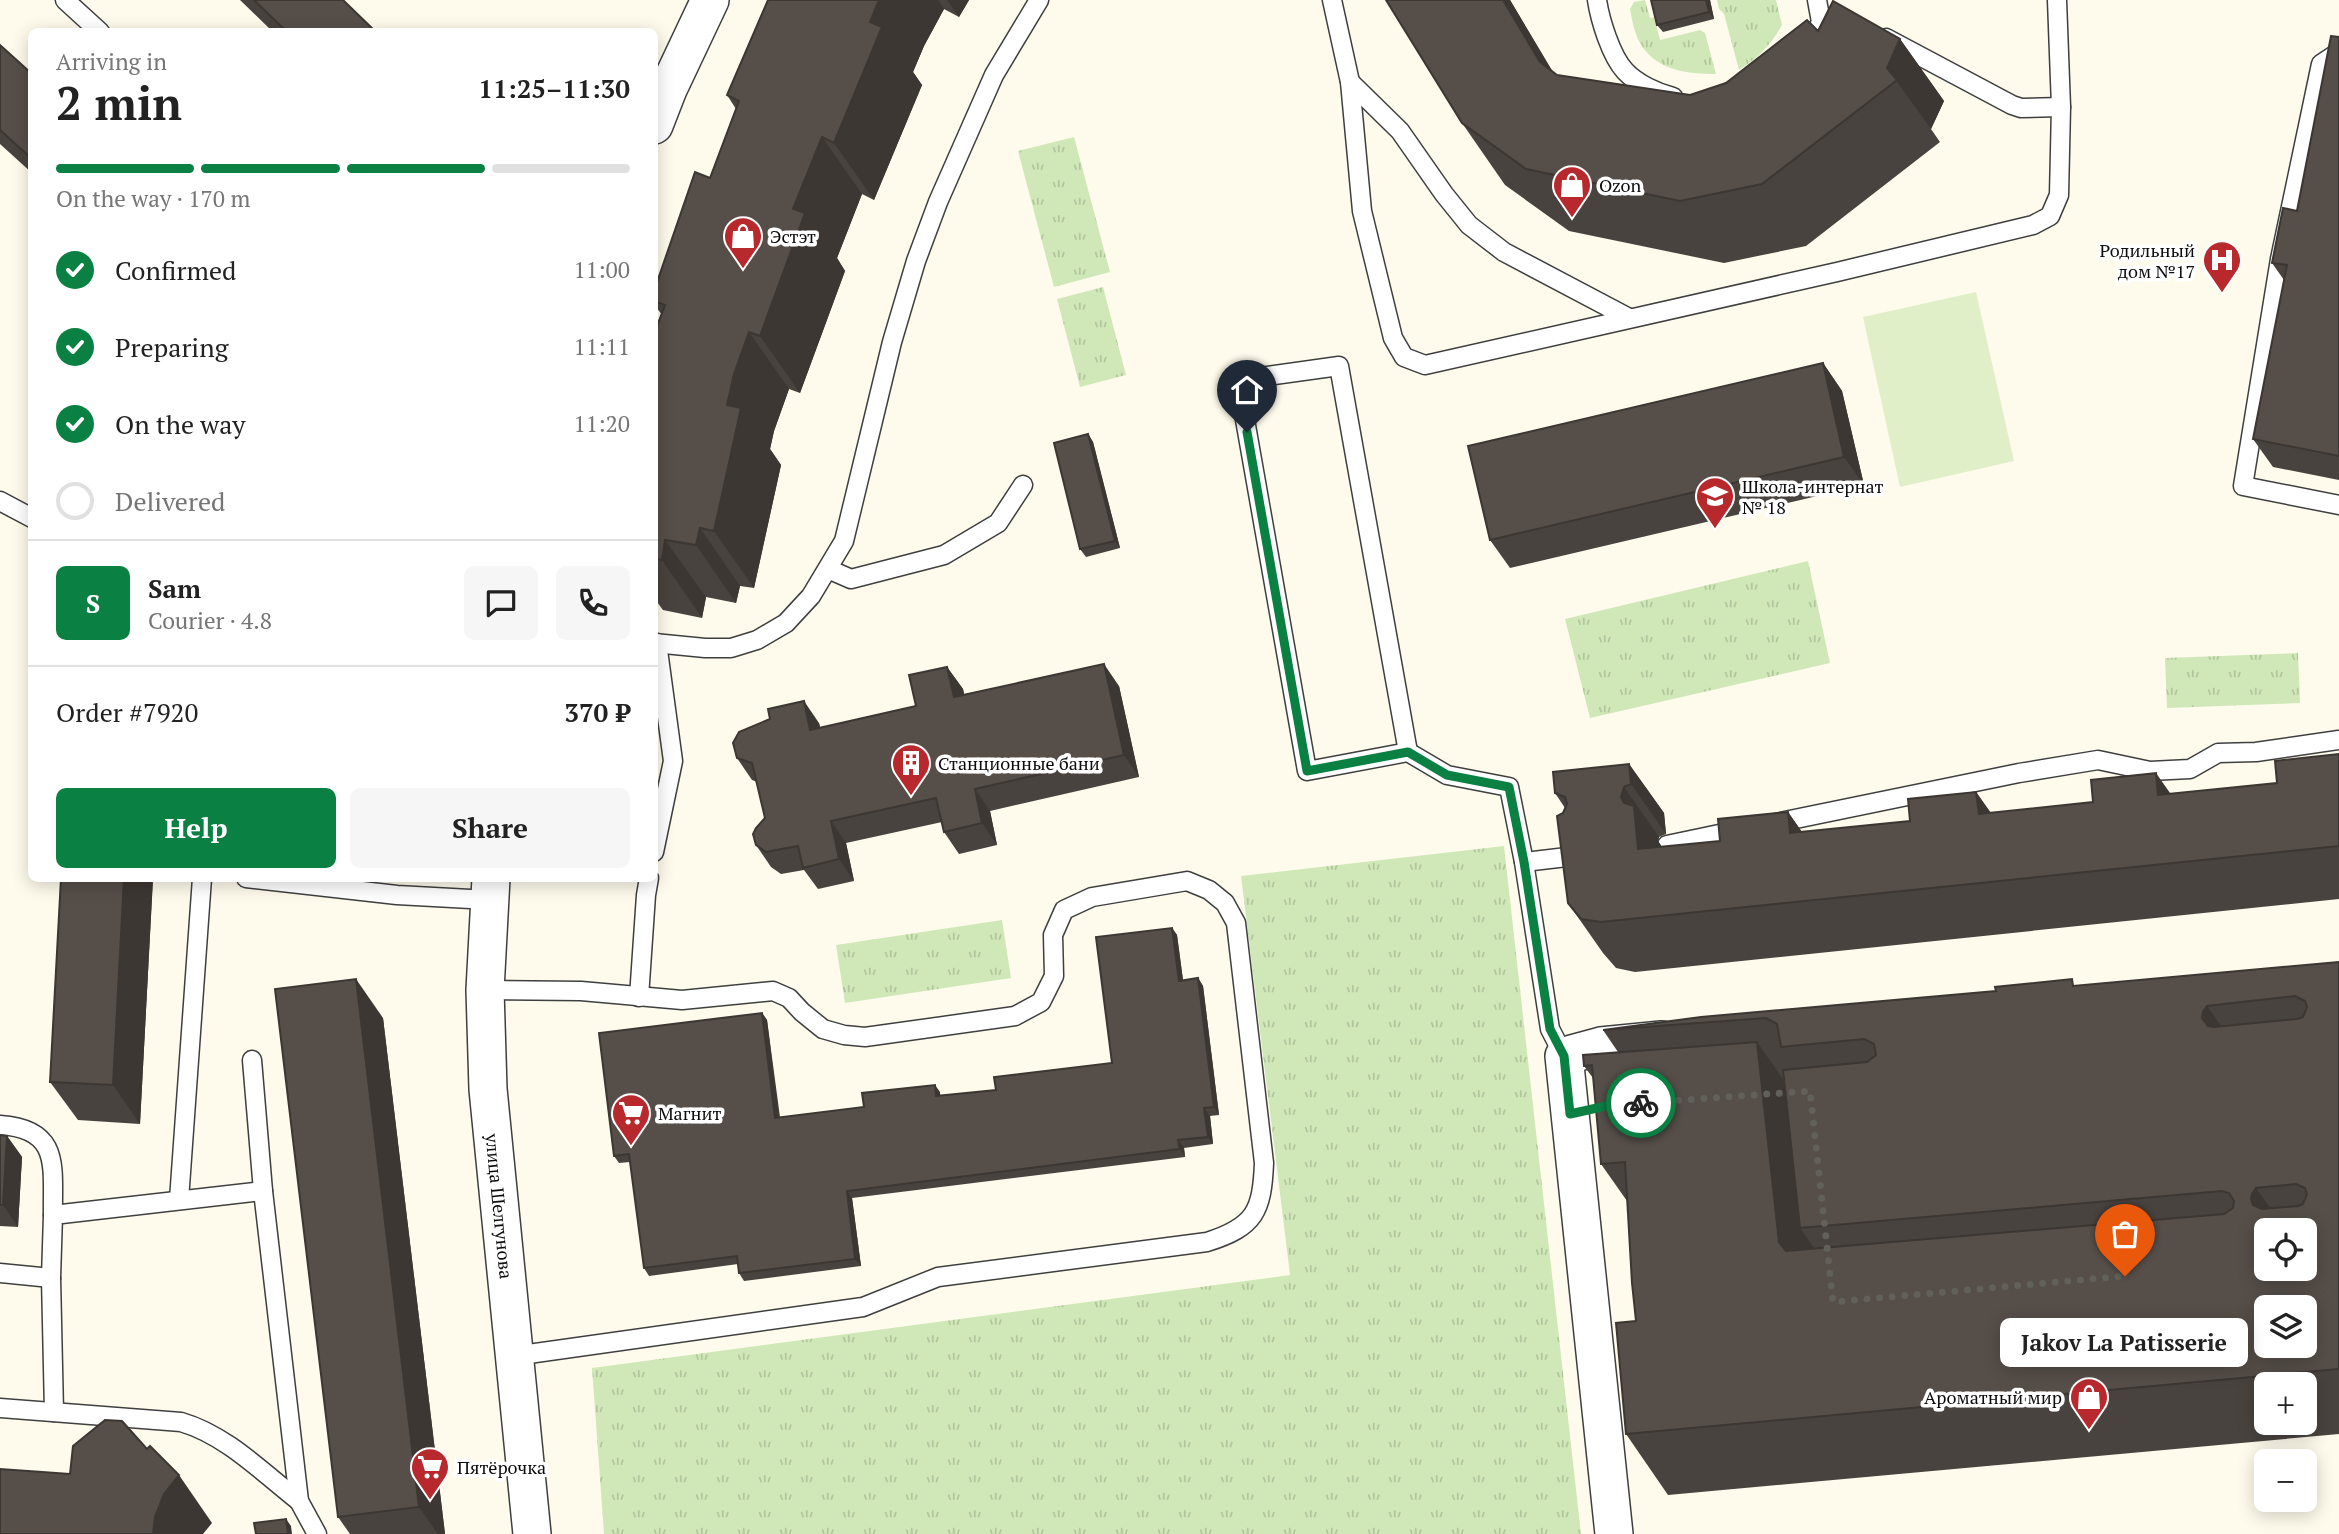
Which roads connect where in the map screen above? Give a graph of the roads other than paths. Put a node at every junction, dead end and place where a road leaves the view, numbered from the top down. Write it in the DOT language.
graph roads {
  1 [pos="65,0"];
  2 [pos="710,0"];
  3 [pos="1039,0"];
  4 [pos="1332,0"];
  5 [pos="1597,0"];
  6 [pos="1817,0"];
  7 [pos="2057,0"];
  8 [pos="1868,27"];
  9 [pos="96,28"];
  10 [pos="2339,52"];
  11 [pos="1792,66"];
  12 [pos="1350,82"];
  13 [pos="1694,103"];
  14 [pos="2061,107"];
  15 [pos="658,115"];
  16 [pos="1629,318"];
  17 [pos="1023,485"];
  18 [pos="0,501"];
  19 [pos="2339,505"];
  20 [pos="28,516"];
  21 [pos="828,569"];
  22 [pos="658,643"];
  23 [pos="658,657"];
  24 [pos="2339,740"];
  25 [pos="1408,752"];
  26 [pos="658,833"];
  27 [pos="1667,845"];
  28 [pos="1591,854"];
  29 [pos="1524,862"];
  30 [pos="202,882"];
  31 [pos="282,882"];
  32 [pos="648,882"];
  33 [pos="490,889"];
  34 [pos="485,990"];
  35 [pos="639,997"];
  36 [pos="1696,1037"];
  37 [pos="1564,1056"];
  38 [pos="252,1060"];
  39 [pos="0,1125"];
  40 [pos="264,1191"];
  41 [pos="179,1200"];
  42 [pos="53,1214"];
  43 [pos="0,1273"];
  44 [pos="51,1278"];
  45 [pos="514,1356"];
  46 [pos="0,1408"];
  47 [pos="54,1412"];
  48 [pos="299,1500"];
  49 [pos="317,1534"];
  50 [pos="532,1534"];
  51 [pos="1614,1534"];
  1 -- 9 [label="lane"];
  2 -- 15 [label="street"];
  3 -- 21 [label="lane"];
  4 -- 12 [label="lane"];
  5 -- 13 [label="lane"];
  6 -- 11 [label="lane"];
  7 -- 14 [label="lane"];
  8 -- 14 [label="lane"];
  10 -- 19 [label="lane"];
  12 -- 16 [label="lane"];
  12 -- 16 [label="lane"];
  14 -- 16 [label="lane"];
  17 -- 21 [label="lane"];
  18 -- 20 [label="lane"];
  21 -- 22 [label="lane"];
  23 -- 26 [label="lane"];
  24 -- 27 [label="lane"];
  25 -- 25 [label="lane"];
  25 -- 29 [label="lane"];
  28 -- 29 [label="lane"];
  29 -- 37 [label="lane"];
  30 -- 41 [label="lane"];
  31 -- 33 [label="lane"];
  32 -- 35 [label="lane"];
  33 -- 34 [label="street, улица Шелгунова"];
  34 -- 35 [label="lane"];
  34 -- 45 [label="street, улица Шелгунова"];
  35 -- 45 [label="lane"];
  36 -- 37 [label="street"];
  37 -- 51 [label="street"];
  38 -- 40 [label="lane"];
  39 -- 42 [label="lane"];
  40 -- 41 [label="lane"];
  40 -- 48 [label="lane"];
  41 -- 42 [label="lane"];
  42 -- 44 [label="lane"];
  43 -- 44 [label="lane"];
  44 -- 47 [label="lane"];
  45 -- 50 [label="street, улица Шелгунова"];
  46 -- 47 [label="lane"];
  47 -- 48 [label="lane"];
  48 -- 49 [label="lane"];
}
